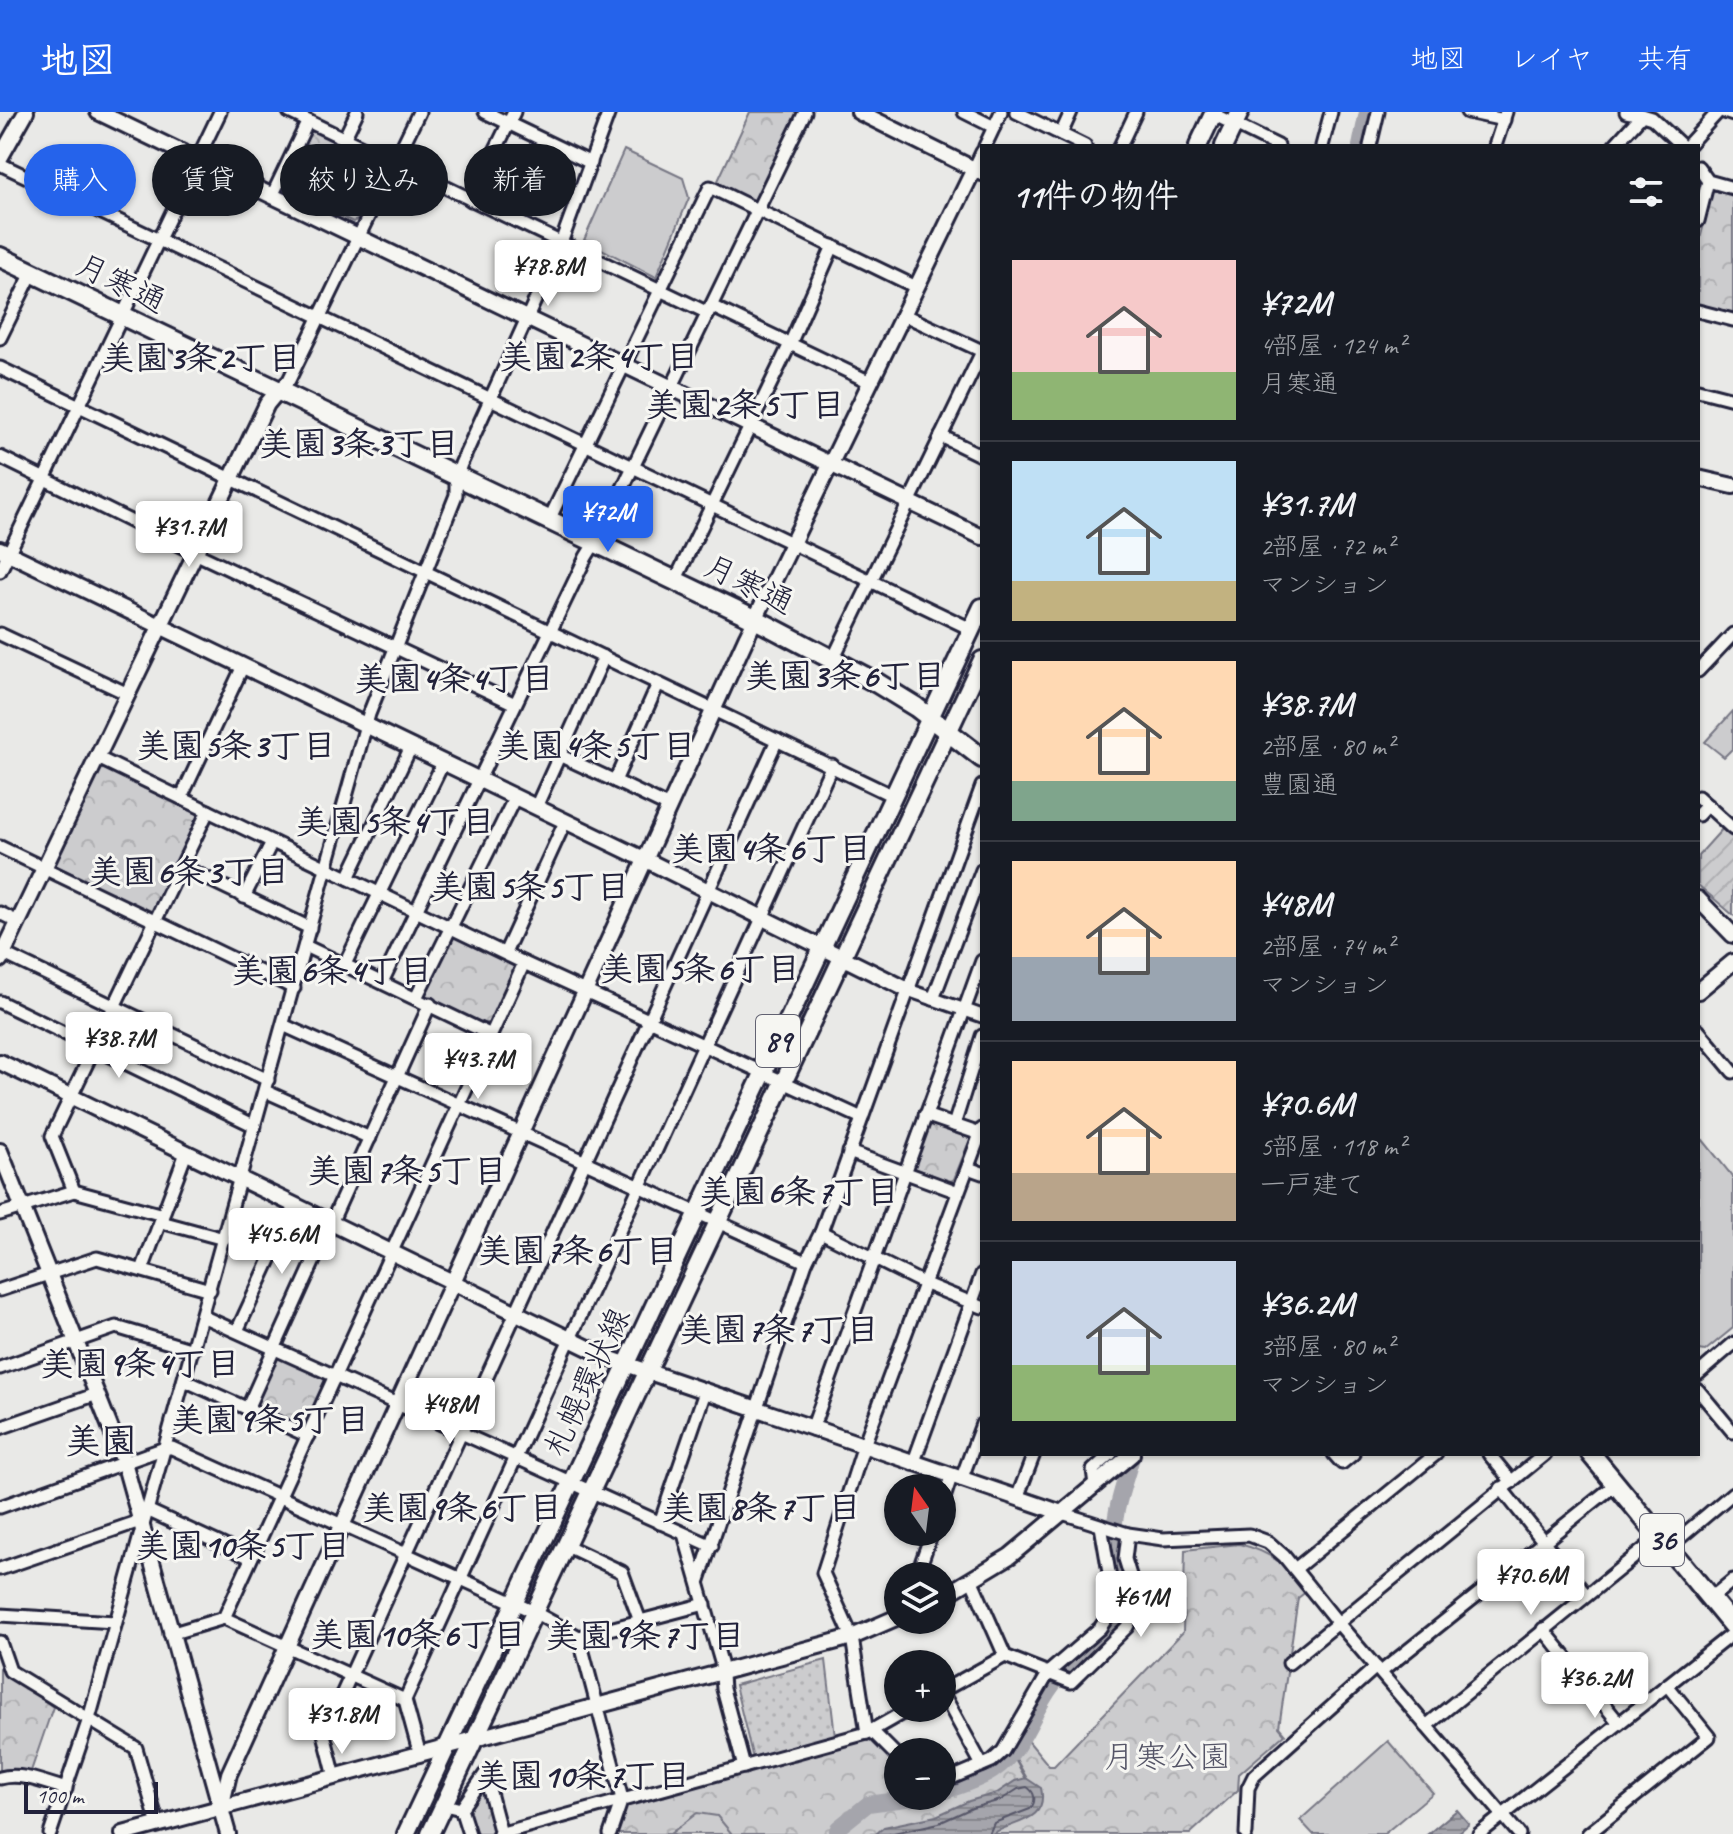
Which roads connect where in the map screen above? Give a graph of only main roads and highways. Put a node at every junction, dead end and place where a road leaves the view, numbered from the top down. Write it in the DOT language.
graph roads {
  1 [pos="1214,113"];
  2 [pos="1237,118"];
  3 [pos="1199,144"];
  4 [pos="1225,144"];
  5 [pos="0,257"];
  6 [pos="980,611"];
  7 [pos="980,664"];
  8 [pos="930,718"];
  9 [pos="949,732"];
  10 [pos="980,756"];
  11 [pos="1593,1456"];
  12 [pos="1733,1626"];
  13 [pos="406,1834"];
  14 [pos="430,1834"];
  1 -- 3 [label="main road"];
  2 -- 4 [label="main road"];
  5 -- 8 [label="highway, 月寒通"];
  6 -- 8 [label="main road, 札幌環状線 / 89"];
  7 -- 9 [label="main road, 札幌環状線 / 89"];
  8 -- 9 [label="highway, 月寒通"];
  8 -- 13 [label="main road, 札幌環状線 / 89"];
  9 -- 10 [label="highway, 月寒通"];
  9 -- 14 [label="main road, 札幌環状線 / 89"];
  11 -- 12 [label="highway, 36"];
}
